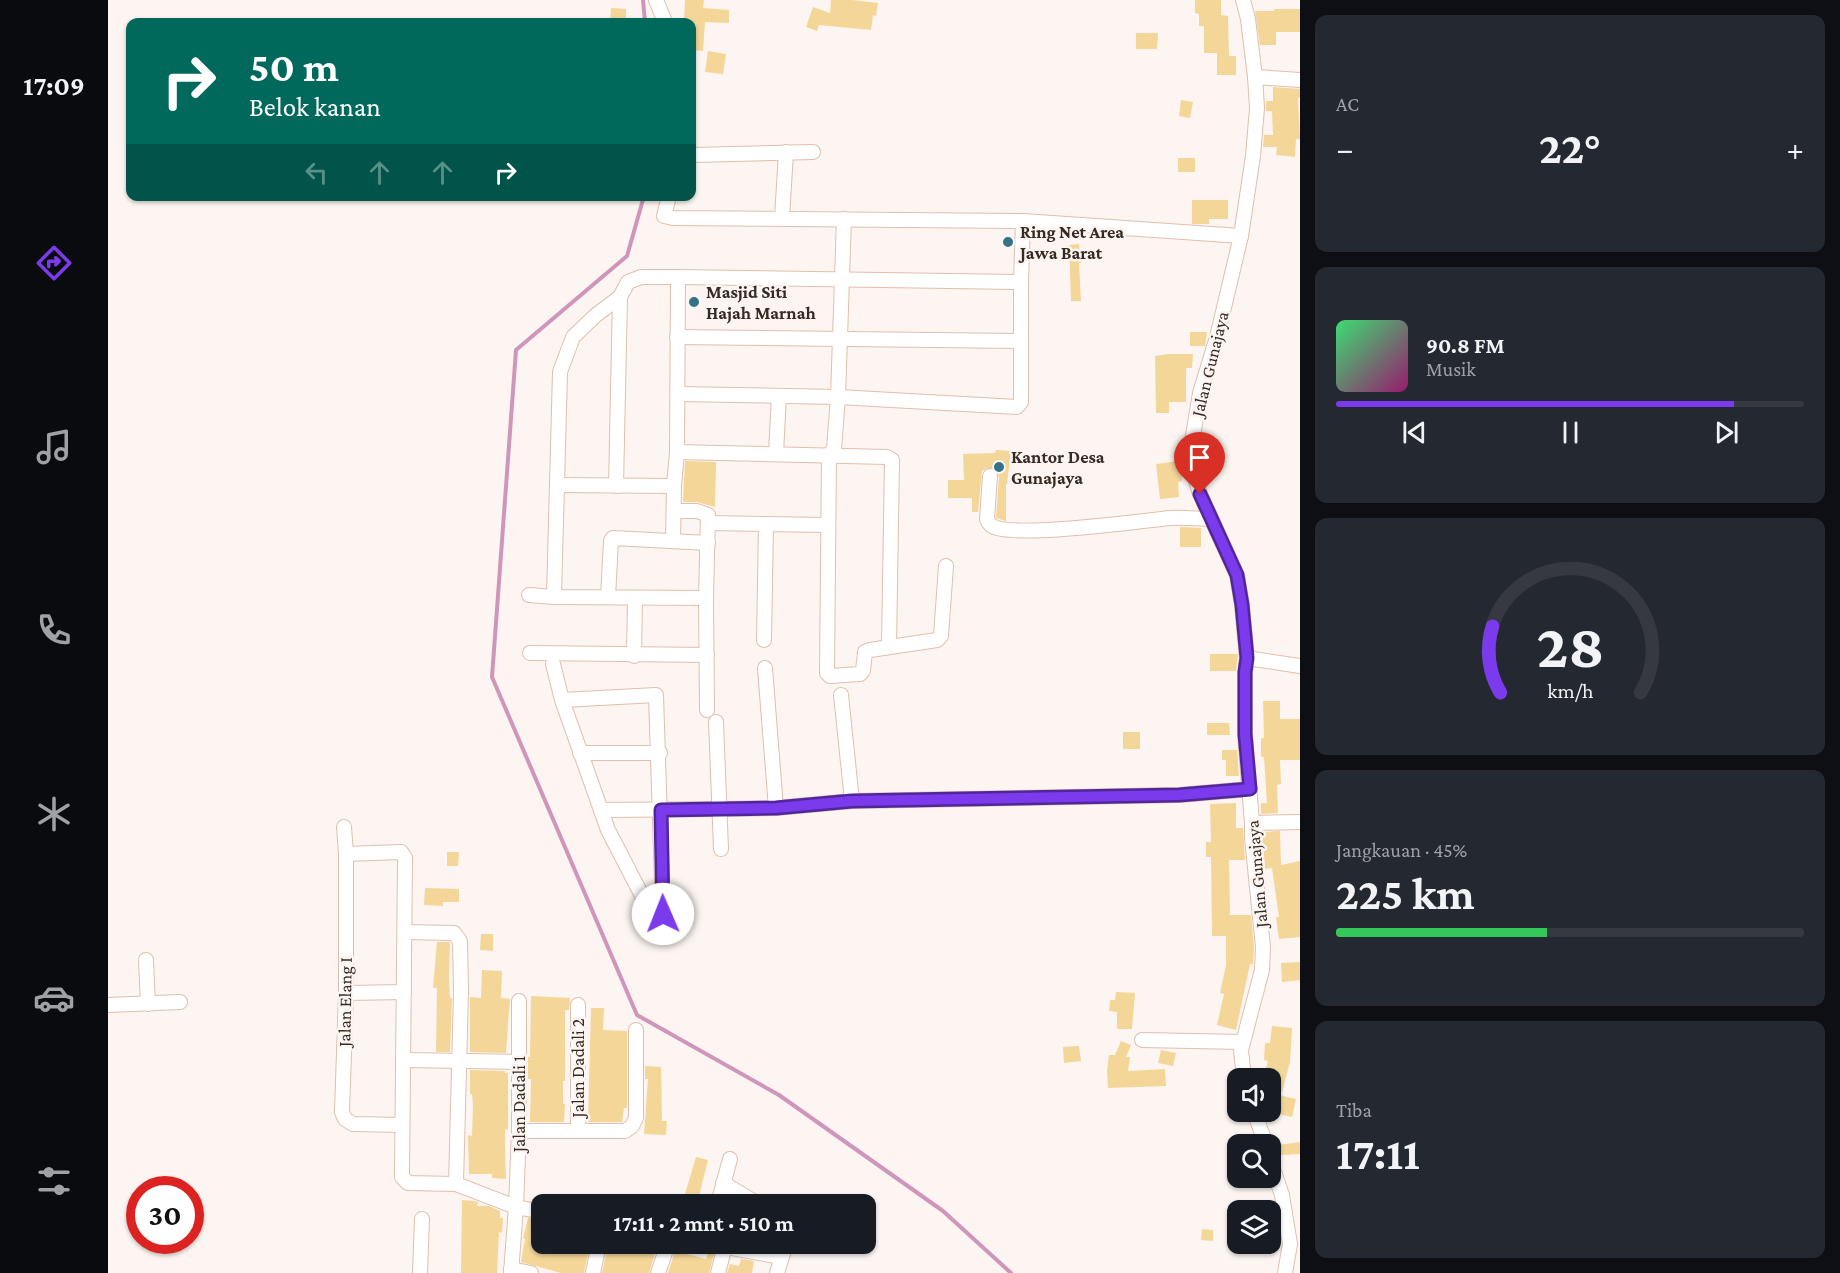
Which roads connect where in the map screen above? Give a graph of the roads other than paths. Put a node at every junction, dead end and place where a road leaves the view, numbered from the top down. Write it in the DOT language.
graph roads {
  1 [pos="656,0"];
  2 [pos="1243,0"];
  3 [pos="663,18"];
  4 [pos="1255,78"];
  5 [pos="1300,80"];
  6 [pos="786,152"];
  7 [pos="813,152"];
  8 [pos="696,155"];
  9 [pos="668,201"];
  10 [pos="782,218"];
  11 [pos="844,219"];
  12 [pos="1023,221"];
  13 [pos="1241,236"];
  14 [pos="678,277"];
  15 [pos="841,280"];
  16 [pos="1021,282"];
  17 [pos="620,297"];
  18 [pos="677,337"];
  19 [pos="840,338"];
  20 [pos="1021,341"];
  21 [pos="678,394"];
  22 [pos="779,396"];
  23 [pos="838,397"];
  24 [pos="677,452"];
  25 [pos="776,453"];
  26 [pos="830,455"];
  27 [pos="990,476"];
  28 [pos="557,485"];
  29 [pos="616,486"];
  30 [pos="674,486"];
  31 [pos="674,511"];
  32 [pos="1211,519"];
  33 [pos="709,523"];
  34 [pos="766,524"];
  35 [pos="827,525"];
  36 [pos="673,541"];
  37 [pos="708,543"];
  38 [pos="946,566"];
  39 [pos="529,595"];
  40 [pos="554,597"];
  41 [pos="608,597"];
  42 [pos="635,598"];
  43 [pos="706,598"];
  44 [pos="764,640"];
  45 [pos="889,647"];
  46 [pos="530,653"];
  47 [pos="634,656"];
  48 [pos="707,656"];
  49 [pos="1247,658"];
  50 [pos="553,664"];
  51 [pos="1300,666"];
  52 [pos="765,668"];
  53 [pos="841,694"];
  54 [pos="562,700"];
  55 [pos="707,710"];
  56 [pos="716,722"];
  57 [pos="580,753"];
  58 [pos="660,753"];
  59 [pos="1250,789"];
  60 [pos="852,801"];
  61 [pos="776,808"];
  62 [pos="719,809"];
  63 [pos="601,810"];
  64 [pos="661,810"];
  65 [pos="1300,822"];
  66 [pos="1252,823"];
  67 [pos="344,827"];
  68 [pos="721,849"];
  69 [pos="346,855"];
  70 [pos="405,932"];
  71 [pos="146,960"];
  72 [pos="404,992"];
  73 [pos="346,993"];
  74 [pos="519,1001"];
  75 [pos="180,1002"];
  76 [pos="148,1004"];
  77 [pos="108,1005"];
  78 [pos="578,1005"];
  79 [pos="636,1030"];
  80 [pos="1142,1040"];
  81 [pos="1243,1042"];
  82 [pos="404,1060"];
  83 [pos="460,1061"];
  84 [pos="519,1062"];
  85 [pos="1243,1068"];
  86 [pos="402,1125"];
  87 [pos="519,1131"];
  88 [pos="578,1131"];
  89 [pos="730,1159"];
  90 [pos="723,1183"];
  91 [pos="456,1185"];
  92 [pos="1280,1188"];
  93 [pos="720,1194"];
  94 [pos="741,1194"];
  95 [pos="516,1207"];
  96 [pos="531,1210"];
  97 [pos="422,1220"];
  98 [pos="597,1254"];
  99 [pos="665,1254"];
  100 [pos="723,1254"];
  101 [pos="766,1254"];
  102 [pos="782,1254"];
  103 [pos="781,1257"];
  104 [pos="511,1271"];
  105 [pos="420,1273"];
  106 [pos="531,1273"];
  107 [pos="593,1273"];
  108 [pos="658,1273"];
  109 [pos="718,1273"];
  110 [pos="777,1273"];
  111 [pos="1286,1273"];
  1 -- 3 [label="street"];
  2 -- 4 [label="street, Jalan Gunajaya"];
  4 -- 5 [label="street"];
  4 -- 13 [label="street, Jalan Gunajaya"];
  6 -- 7 [label="street"];
  6 -- 8 [label="street"];
  6 -- 10 [label="street"];
  9 -- 10 [label="street"];
  10 -- 11 [label="street"];
  11 -- 12 [label="street"];
  11 -- 15 [label="street"];
  12 -- 13 [label="street"];
  12 -- 16 [label="street"];
  13 -- 32 [label="street, Jalan Gunajaya"];
  14 -- 15 [label="street"];
  14 -- 17 [label="street"];
  14 -- 18 [label="street"];
  15 -- 16 [label="street"];
  15 -- 19 [label="street"];
  16 -- 20 [label="street"];
  17 -- 28 [label="street"];
  17 -- 29 [label="street"];
  18 -- 19 [label="street"];
  18 -- 21 [label="street"];
  19 -- 20 [label="street"];
  19 -- 23 [label="street"];
  20 -- 23 [label="street"];
  21 -- 22 [label="street"];
  21 -- 24 [label="street"];
  22 -- 23 [label="street"];
  22 -- 25 [label="street"];
  23 -- 26 [label="street"];
  24 -- 25 [label="street"];
  24 -- 30 [label="street"];
  25 -- 26 [label="street"];
  26 -- 35 [label="street"];
  26 -- 45 [label="street"];
  27 -- 32 [label="street"];
  28 -- 29 [label="street"];
  28 -- 40 [label="street"];
  29 -- 30 [label="street"];
  30 -- 31 [label="street"];
  31 -- 33 [label="street"];
  31 -- 36 [label="street"];
  32 -- 49 [label="street, Jalan Gunajaya"];
  33 -- 34 [label="street"];
  33 -- 37 [label="street"];
  34 -- 35 [label="street"];
  34 -- 44 [label="street"];
  35 -- 45 [label="street"];
  36 -- 37 [label="street"];
  36 -- 41 [label="street"];
  37 -- 43 [label="street"];
  38 -- 45 [label="street"];
  39 -- 40 [label="street"];
  40 -- 41 [label="street"];
  41 -- 42 [label="street"];
  42 -- 43 [label="street"];
  42 -- 47 [label="street"];
  43 -- 48 [label="street"];
  46 -- 47 [label="street"];
  47 -- 48 [label="street"];
  48 -- 55 [label="street"];
  49 -- 51 [label="street"];
  49 -- 59 [label="street, Jalan Gunajaya"];
  50 -- 54 [label="street"];
  52 -- 61 [label="street"];
  53 -- 60 [label="street"];
  54 -- 57 [label="street"];
  54 -- 58 [label="street"];
  56 -- 62 [label="street"];
  57 -- 58 [label="street"];
  57 -- 63 [label="street"];
  58 -- 64 [label="street"];
  59 -- 60 [label="street"];
  59 -- 66 [label="street, Jalan Gunajaya"];
  60 -- 61 [label="street"];
  61 -- 62 [label="street"];
  62 -- 64 [label="street"];
  62 -- 68 [label="street"];
  63 -- 64 [label="street"];
  63 -- 64 [label="street"];
  65 -- 66 [label="street"];
  66 -- 81 [label="street, Jalan Gunajaya"];
  67 -- 69 [label="street, Jalan Elang I"];
  69 -- 70 [label="street"];
  69 -- 73 [label="street, Jalan Elang I"];
  70 -- 72 [label="street"];
  70 -- 83 [label="street"];
  71 -- 76 [label="street"];
  72 -- 73 [label="street"];
  72 -- 82 [label="street"];
  73 -- 86 [label="street, Jalan Elang I"];
  74 -- 84 [label="street, Jalan Dadali 1"];
  75 -- 76 [label="street"];
  76 -- 77 [label="street"];
  78 -- 88 [label="street, Jalan Dadali 2"];
  79 -- 88 [label="street"];
  80 -- 81 [label="street"];
  81 -- 85 [label="street, Jalan Gunajaya"];
  82 -- 83 [label="street"];
  82 -- 86 [label="street"];
  83 -- 84 [label="street"];
  83 -- 91 [label="street"];
  84 -- 87 [label="street, Jalan Dadali 1"];
  86 -- 91 [label="street"];
  87 -- 88 [label="street"];
  87 -- 95 [label="street, Jalan Dadali 1"];
  89 -- 90 [label="street"];
  90 -- 93 [label="street"];
  90 -- 94 [label="street"];
  91 -- 95 [label="street"];
  92 -- 111 [label="street"];
  95 -- 96 [label="street"];
  95 -- 104 [label="street, Jalan Dadali 1"];
  97 -- 105 [label="street"];
  98 -- 107 [label="street"];
  99 -- 108 [label="street"];
  100 -- 109 [label="street"];
  101 -- 103 [label="street"];
  102 -- 103 [label="street"];
  103 -- 110 [label="street"];
  104 -- 106 [label="street"];
}
